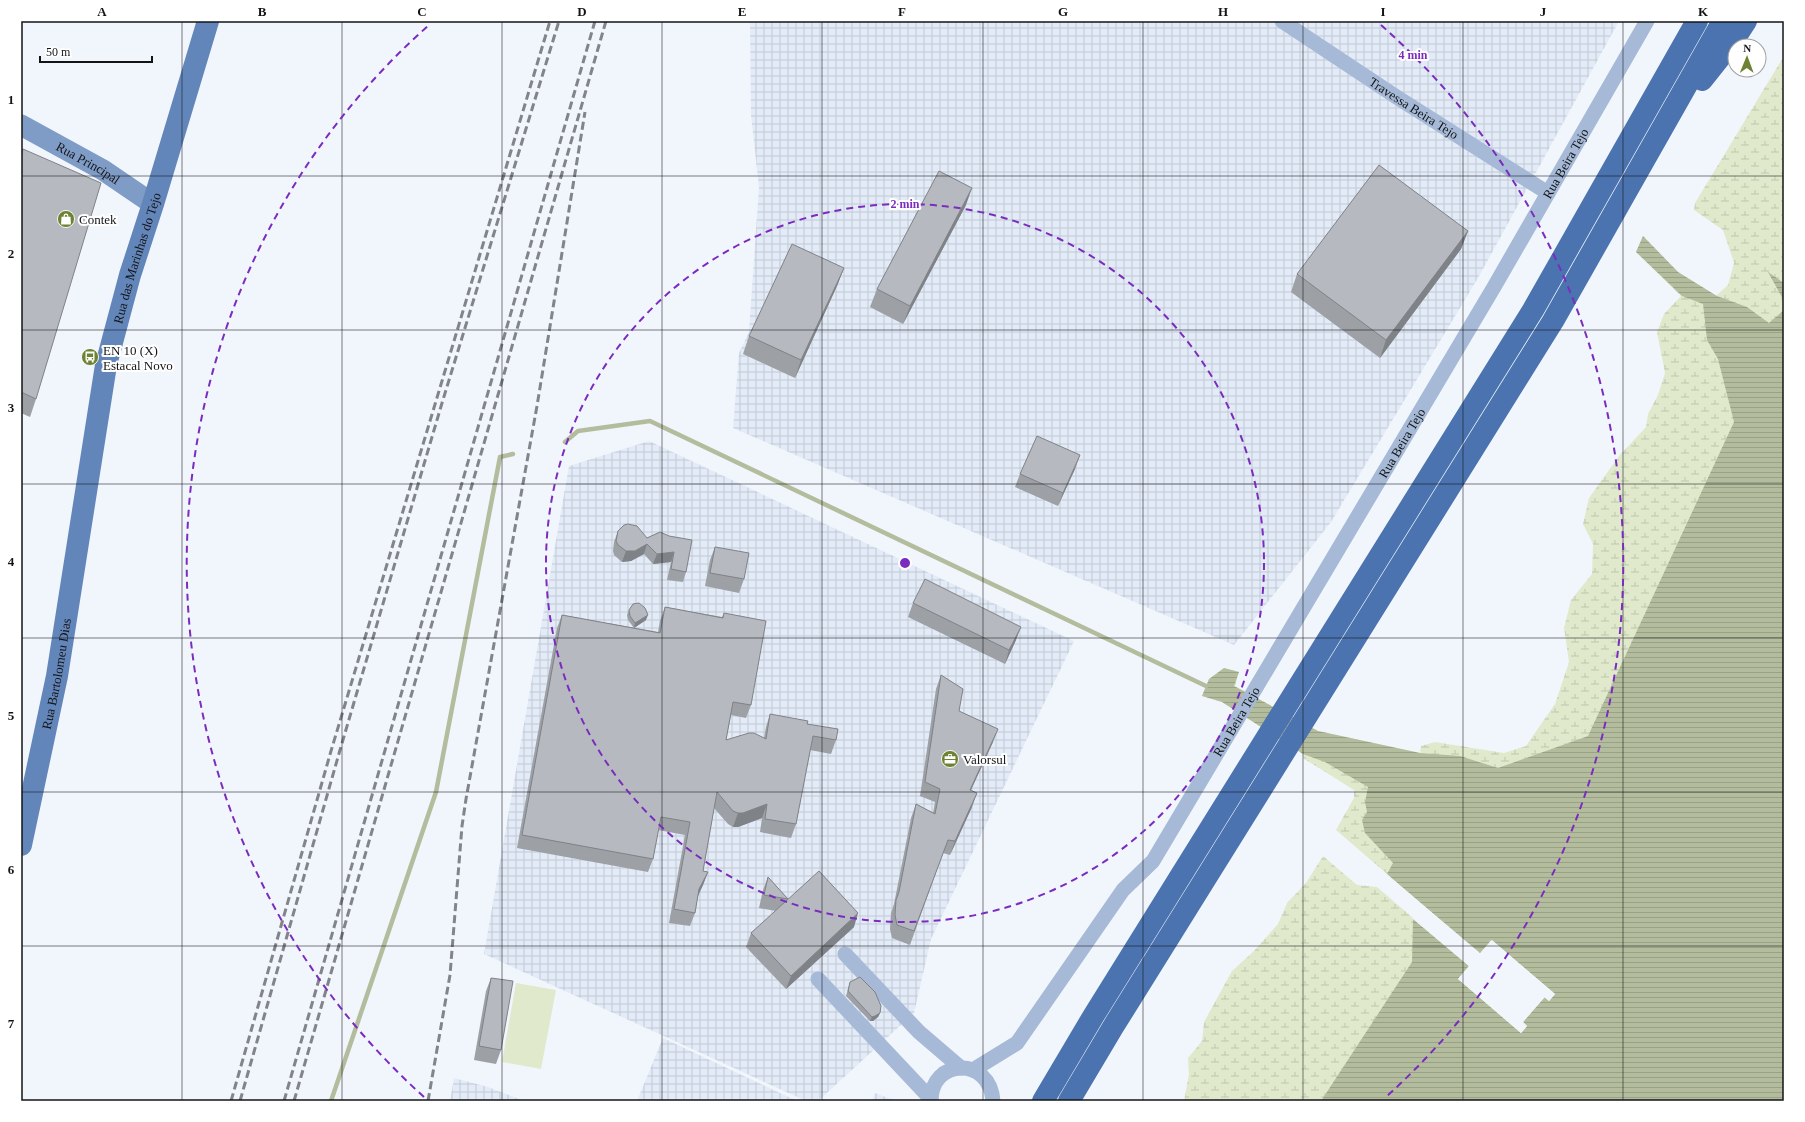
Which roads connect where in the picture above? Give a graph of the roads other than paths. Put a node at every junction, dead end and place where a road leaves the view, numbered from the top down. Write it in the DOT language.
graph roads {
  1 [pos="208,21"];
  2 [pos="1282,21"];
  3 [pos="1647,21"];
  4 [pos="1697,21"];
  5 [pos="1723,21"];
  6 [pos="1746,21"];
  7 [pos="21,125"];
  8 [pos="1658,136"];
  9 [pos="1548,193"];
  10 [pos="153,204"];
  11 [pos="84,500"];
  12 [pos="21,845"];
  13 [pos="845,954"];
  14 [pos="818,979"];
  15 [pos="967,1069"];
  16 [pos="931,1100"];
  17 [pos="993,1101"];
  18 [pos="1043,1101"];
  19 [pos="1069,1101"];
  1 -- 10 [label="main road, Rua das Marinhas do Tejo"];
  2 -- 9 [label="street, Travessa Beira Tejo"];
  3 -- 9 [label="street, Rua Beira Tejo"];
  4 -- 18 [label="highway"];
  5 -- 8 [label="highway"];
  6 -- 8 [label="highway"];
  7 -- 10 [label="street, Rua Principal"];
  8 -- 19 [label="highway"];
  9 -- 15 [label="street, Rua Beira Tejo"];
  10 -- 11 [label="main road, Rua das Marinhas do Tejo"];
  11 -- 12 [label="main road, Rua Bartolomeu Dias"];
  13 -- 15 [label="street"];
  14 -- 16 [label="street"];
  15 -- 16 [label="street, Rua Beira Tejo"];
  15 -- 17 [label="street"];
}
